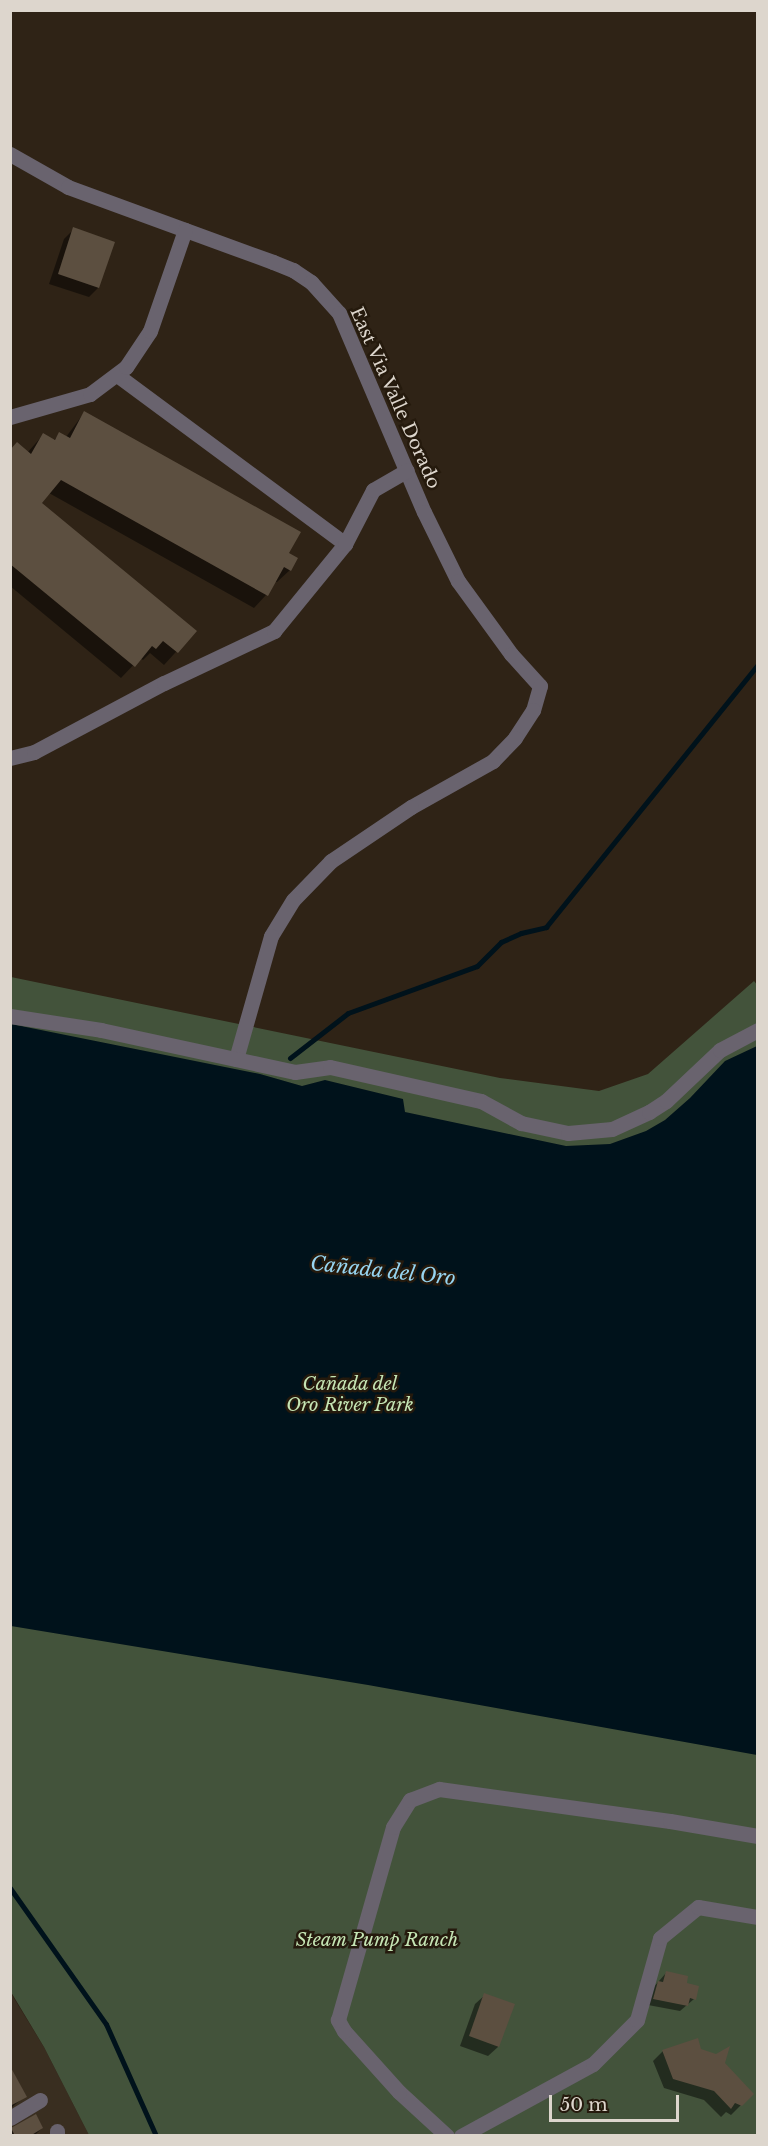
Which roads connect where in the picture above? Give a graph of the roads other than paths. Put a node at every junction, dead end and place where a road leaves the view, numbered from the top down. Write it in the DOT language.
graph roads {
  1 [pos="10,154"];
  2 [pos="185,230"];
  3 [pos="117,375"];
  4 [pos="10,417"];
  5 [pos="406,470"];
  6 [pos="345,544"];
  7 [pos="10,758"];
  8 [pos="10,1016"];
  9 [pos="758,1030"];
  10 [pos="236,1059"];
  11 [pos="758,1836"];
  12 [pos="758,1917"];
  13 [pos="40,2100"];
  14 [pos="10,2118"];
  15 [pos="447,2136"];
  16 [pos="461,2136"];
  1 -- 2 [label="street, East Via Valle Dorado"];
  2 -- 3 [label="street"];
  2 -- 5 [label="street, East Via Valle Dorado"];
  3 -- 4 [label="street"];
  3 -- 6 [label="street"];
  5 -- 6 [label="street"];
  5 -- 10 [label="street, East Via Valle Dorado"];
  6 -- 7 [label="street"];
  8 -- 10 [label="street"];
  9 -- 10 [label="street"];
  11 -- 15 [label="street"];
  12 -- 16 [label="street"];
  13 -- 14 [label="street"];
}
